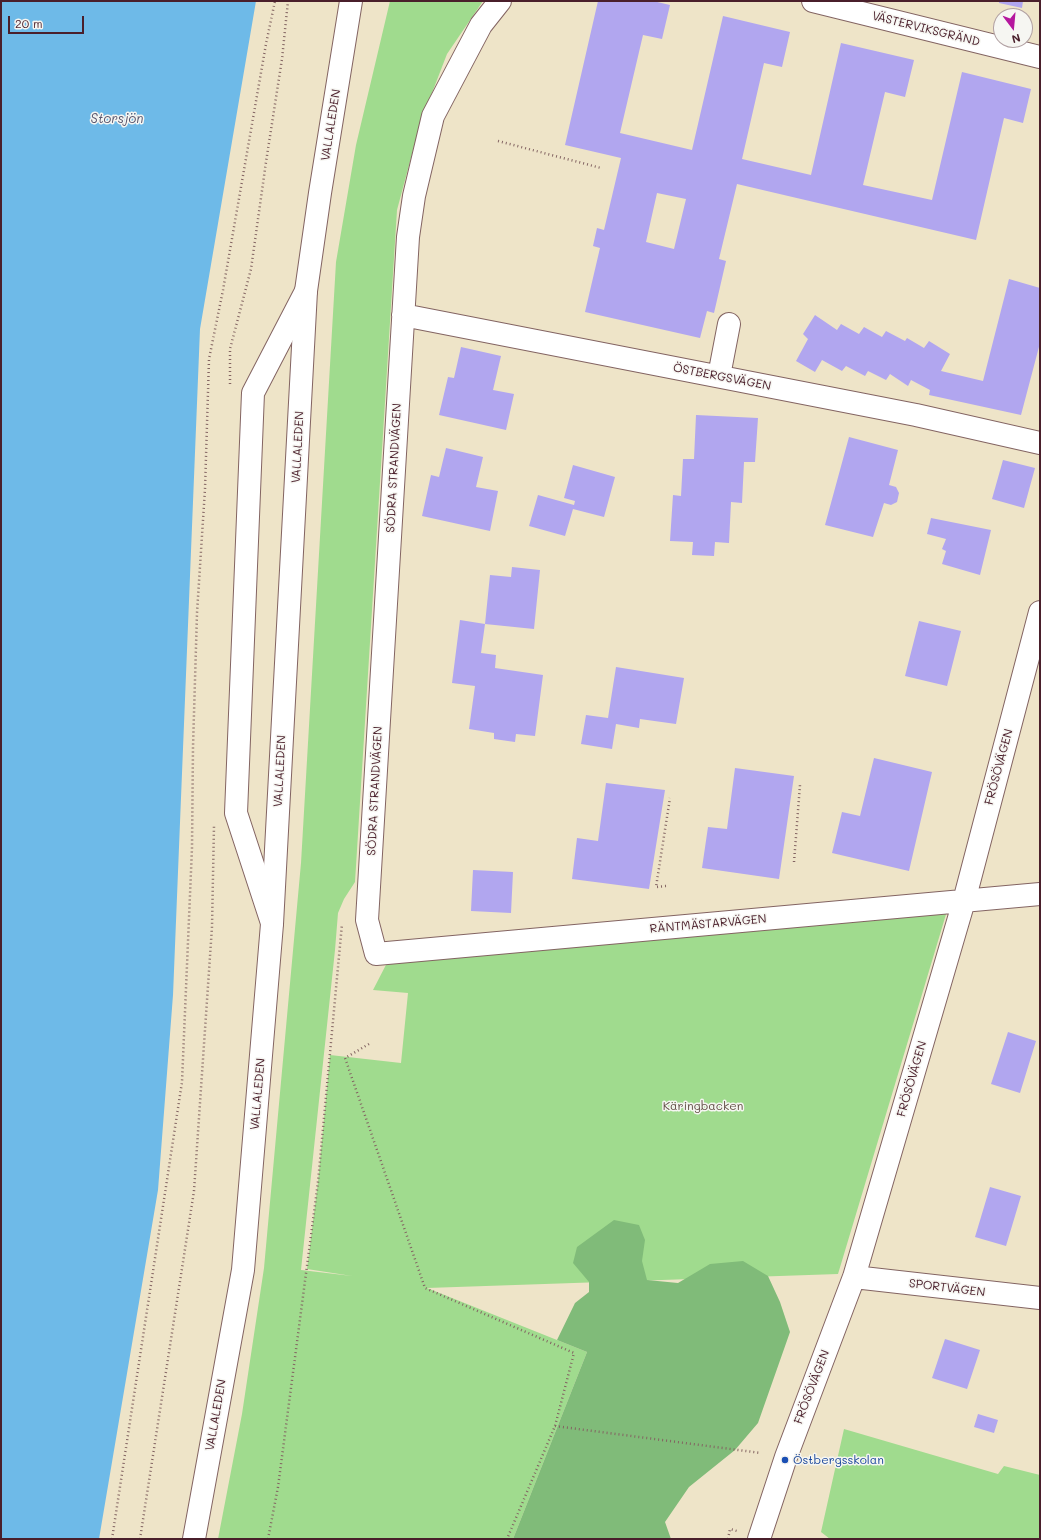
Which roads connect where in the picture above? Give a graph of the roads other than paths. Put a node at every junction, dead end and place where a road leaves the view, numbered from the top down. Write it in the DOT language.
graph roads {
  1 [pos="351,1"];
  2 [pos="500,1"];
  3 [pos="813,1"];
  4 [pos="1040,56"];
  5 [pos="306,291"];
  6 [pos="403,315"];
  7 [pos="729,324"];
  8 [pos="719,376"];
  9 [pos="1040,443"];
  10 [pos="1040,612"];
  11 [pos="1040,894"];
  12 [pos="964,901"];
  13 [pos="272,924"];
  14 [pos="376,954"];
  15 [pos="854,1277"];
  16 [pos="1040,1298"];
  17 [pos="194,1539"];
  18 [pos="759,1539"];
  1 -- 5 [label="street, VALLALEDEN"];
  2 -- 6 [label="street, SÖDRA STRANDVÄGEN"];
  3 -- 4 [label="street, VÄSTERVIKSGRÄND"];
  5 -- 13 [label="street, VALLALEDEN"];
  5 -- 13 [label="street"];
  6 -- 8 [label="street, ÖSTBERGSVÄGEN"];
  6 -- 14 [label="street, SÖDRA STRANDVÄGEN"];
  7 -- 8 [label="street"];
  8 -- 9 [label="street, ÖSTBERGSVÄGEN"];
  10 -- 12 [label="street, FRÖSÖVÄGEN"];
  11 -- 12 [label="street, RÄNTMÄSTARVÄGEN"];
  12 -- 14 [label="street, RÄNTMÄSTARVÄGEN"];
  12 -- 15 [label="street, FRÖSÖVÄGEN"];
  13 -- 17 [label="street, VALLALEDEN"];
  15 -- 16 [label="street, SPORTVÄGEN"];
  15 -- 18 [label="street, FRÖSÖVÄGEN"];
}
